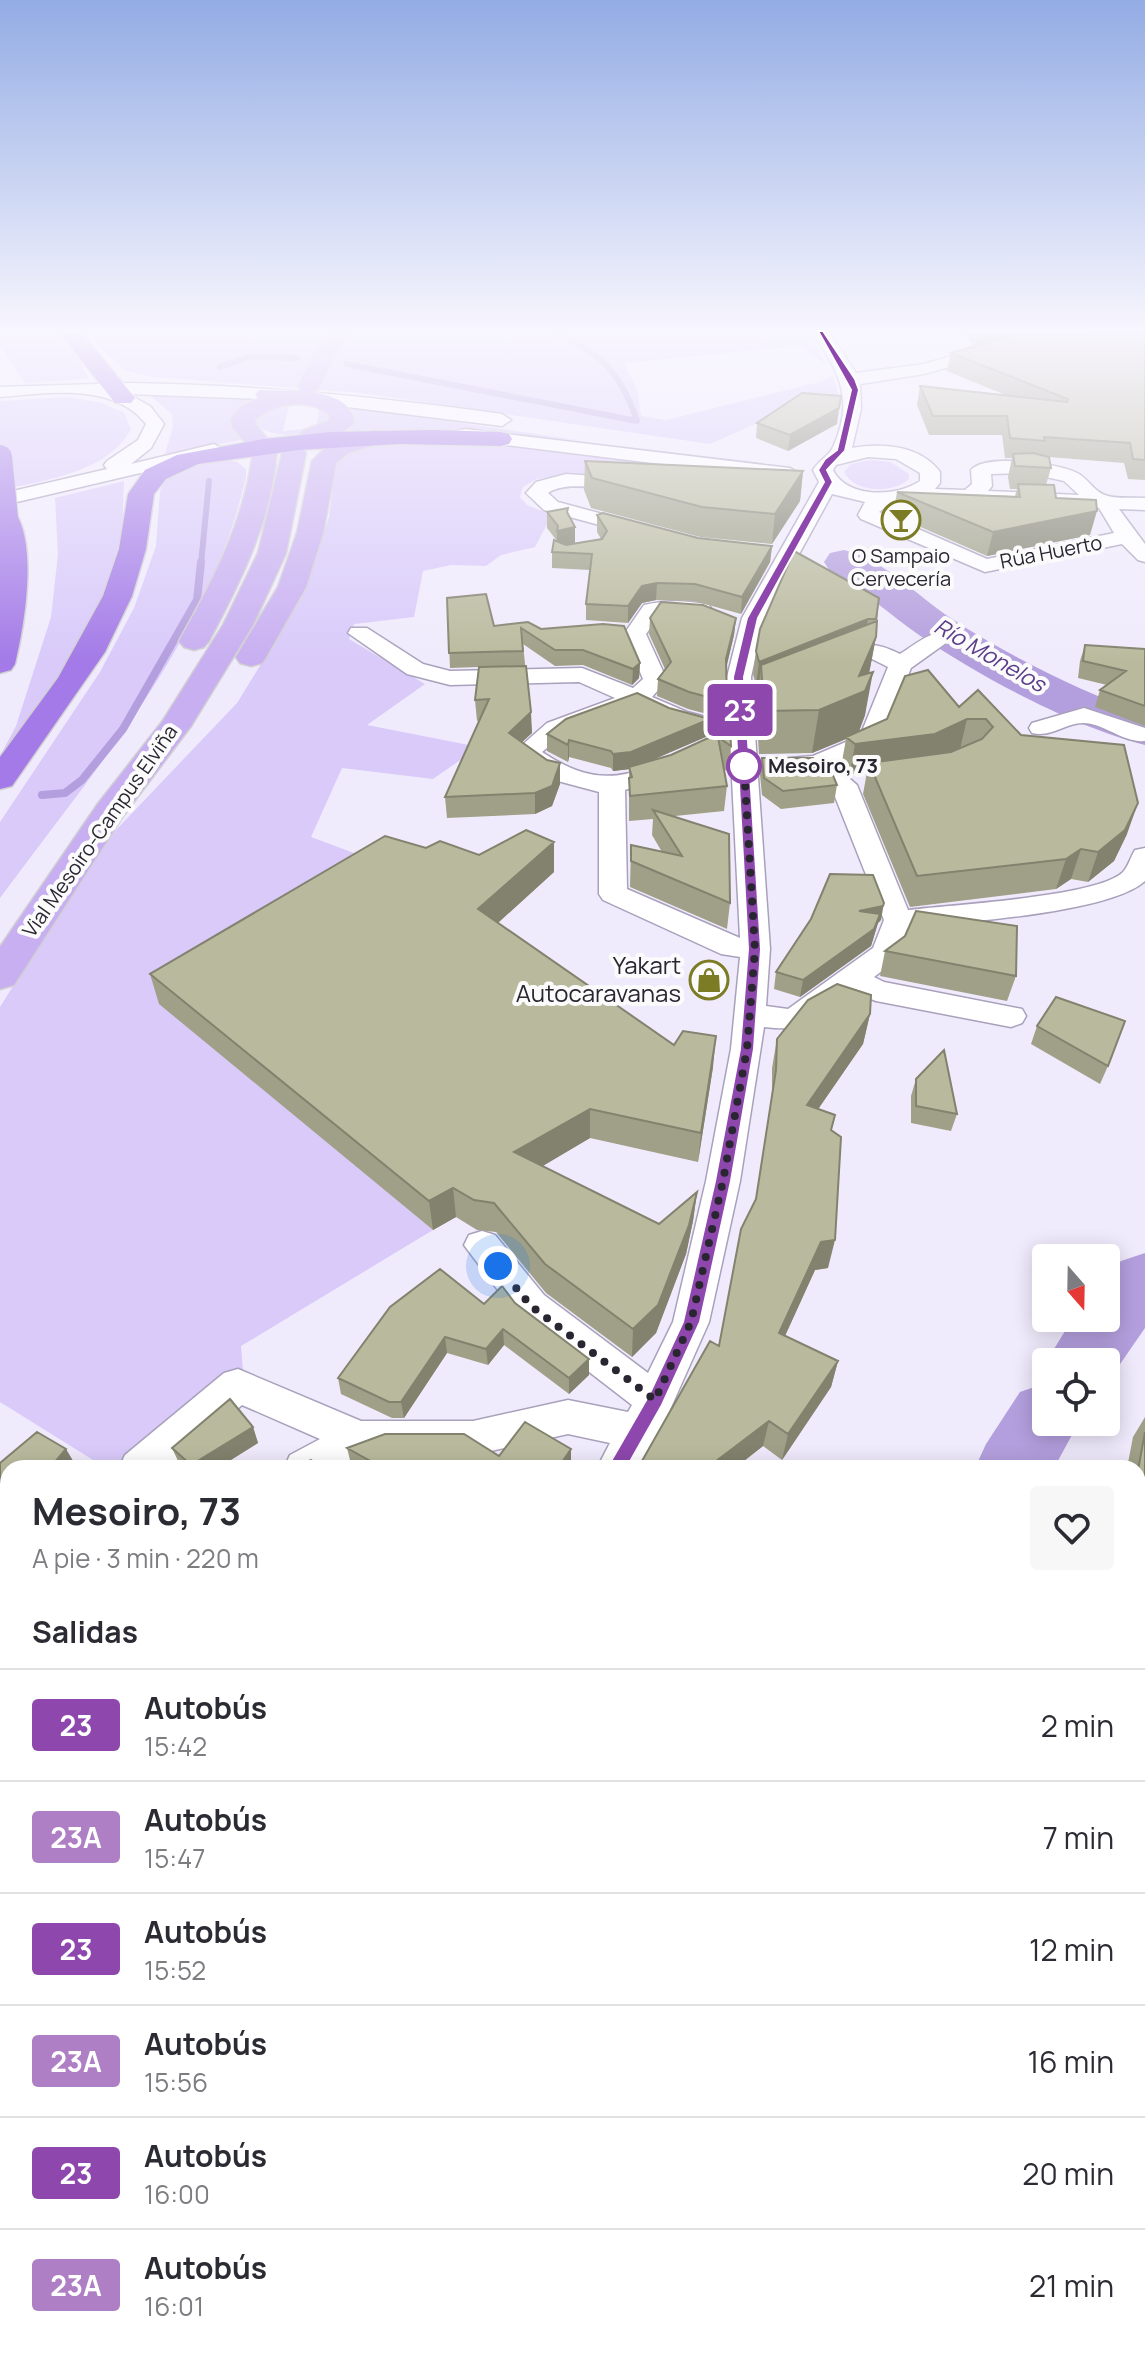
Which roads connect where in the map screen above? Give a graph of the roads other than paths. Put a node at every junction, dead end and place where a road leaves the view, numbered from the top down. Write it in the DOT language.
graph roads {
  1 [pos="143,442"];
  2 [pos="255,442"];
  3 [pos="274,442"];
  4 [pos="297,442"];
  5 [pos="338,442"];
  6 [pos="359,442"];
  7 [pos="524,442"];
  8 [pos="649,442"];
  9 [pos="841,442"];
  10 [pos="868,442"];
  11 [pos="880,451"];
  12 [pos="262,452"];
  13 [pos="0,457"];
  14 [pos="931,478"];
  15 [pos="826,480"];
  16 [pos="77,482"];
  17 [pos="644,484"];
  18 [pos="766,491"];
  19 [pos="974,491"];
  20 [pos="854,494"];
  21 [pos="914,494"];
  22 [pos="1016,496"];
  23 [pos="885,498"];
  24 [pos="1105,502"];
  25 [pos="1145,504"];
  26 [pos="2,520"];
  27 [pos="602,520"];
  28 [pos="656,535"];
  29 [pos="1127,537"];
  30 [pos="587,538"];
  31 [pos="1145,556"];
  32 [pos="750,630"];
  33 [pos="359,633"];
  34 [pos="942,638"];
  35 [pos="0,664"];
  36 [pos="901,664"];
  37 [pos="816,674"];
  38 [pos="635,700"];
  39 [pos="1041,728"];
  40 [pos="741,734"];
  41 [pos="1144,742"];
  42 [pos="817,764"];
  43 [pos="744,765"];
  44 [pos="0,779"];
  45 [pos="876,782"];
  46 [pos="844,785"];
  47 [pos="612,787"];
  48 [pos="97,815"];
  49 [pos="1145,856"];
  50 [pos="898,920"];
  51 [pos="0,928"];
  52 [pos="755,949"];
  53 [pos="0,976"];
  54 [pos="852,978"];
  55 [pos="751,1015"];
  56 [pos="1011,1016"];
  57 [pos="794,1020"];
  58 [pos="747,1049"];
  59 [pos="482,1245"];
  60 [pos="647,1416"];
  61 [pos="359,1438"];
  62 [pos="149,1460"];
  63 [pos="319,1460"];
  64 [pos="622,1460"];
  1 -- 16 [label="street"];
  2 -- 12 [label="main road"];
  3 -- 12 [label="street"];
  4 -- 48 [label="main road, Vial Mesoiro-Campus Elviña"];
  5 -- 12 [label="highway"];
  6 -- 48 [label="main road"];
  7 -- 15 [label="street"];
  8 -- 15 [label="street"];
  9 -- 15 [label="street"];
  10 -- 11 [label="street"];
  11 -- 14 [label="street"];
  11 -- 15 [label="street"];
  12 -- 16 [label="street"];
  12 -- 44 [label="highway"];
  12 -- 48 [label="main road"];
  13 -- 26 [label="highway, bridge"];
  14 -- 19 [label="street"];
  14 -- 21 [label="street"];
  15 -- 18 [label="street"];
  15 -- 20 [label="street"];
  15 -- 20 [label="street"];
  15 -- 32 [label="street"];
  16 -- 26 [label="street"];
  17 -- 27 [label="street"];
  19 -- 22 [label="street"];
  19 -- 24 [label="street"];
  20 -- 23 [label="street"];
  21 -- 22 [label="street"];
  21 -- 23 [label="street"];
  22 -- 24 [label="street"];
  23 -- 29 [label="street, Rúa Huerto"];
  24 -- 25 [label="street"];
  24 -- 29 [label="street, Rúa Huerto"];
  26 -- 35 [label="highway"];
  27 -- 28 [label="street"];
  27 -- 30 [label="street"];
  29 -- 31 [label="street, Rúa Huerto"];
  32 -- 38 [label="street"];
  32 -- 40 [label="street"];
  33 -- 38 [label="street"];
  34 -- 36 [label="street"];
  36 -- 37 [label="street"];
  36 -- 42 [label="street"];
  38 -- 40 [label="street"];
  38 -- 47 [label="street"];
  39 -- 41 [label="street"];
  40 -- 43 [label="street"];
  40 -- 47 [label="street"];
  42 -- 43 [label="street"];
  42 -- 46 [label="street"];
  43 -- 52 [label="street"];
  45 -- 46 [label="street"];
  46 -- 50 [label="street"];
  47 -- 52 [label="street"];
  48 -- 51 [label="main road, Vial Mesoiro-Campus Elviña"];
  48 -- 53 [label="main road, Vial Mesoiro-Campus Elviña"];
  49 -- 50 [label="street"];
  50 -- 54 [label="street"];
  52 -- 55 [label="street"];
  54 -- 56 [label="street"];
  54 -- 57 [label="street"];
  55 -- 57 [label="street"];
  55 -- 58 [label="street"];
  57 -- 58 [label="street"];
  58 -- 60 [label="street"];
  59 -- 60 [label="street"];
  60 -- 61 [label="street"];
  60 -- 64 [label="street"];
  61 -- 62 [label="street"];
  61 -- 63 [label="street"];
}
